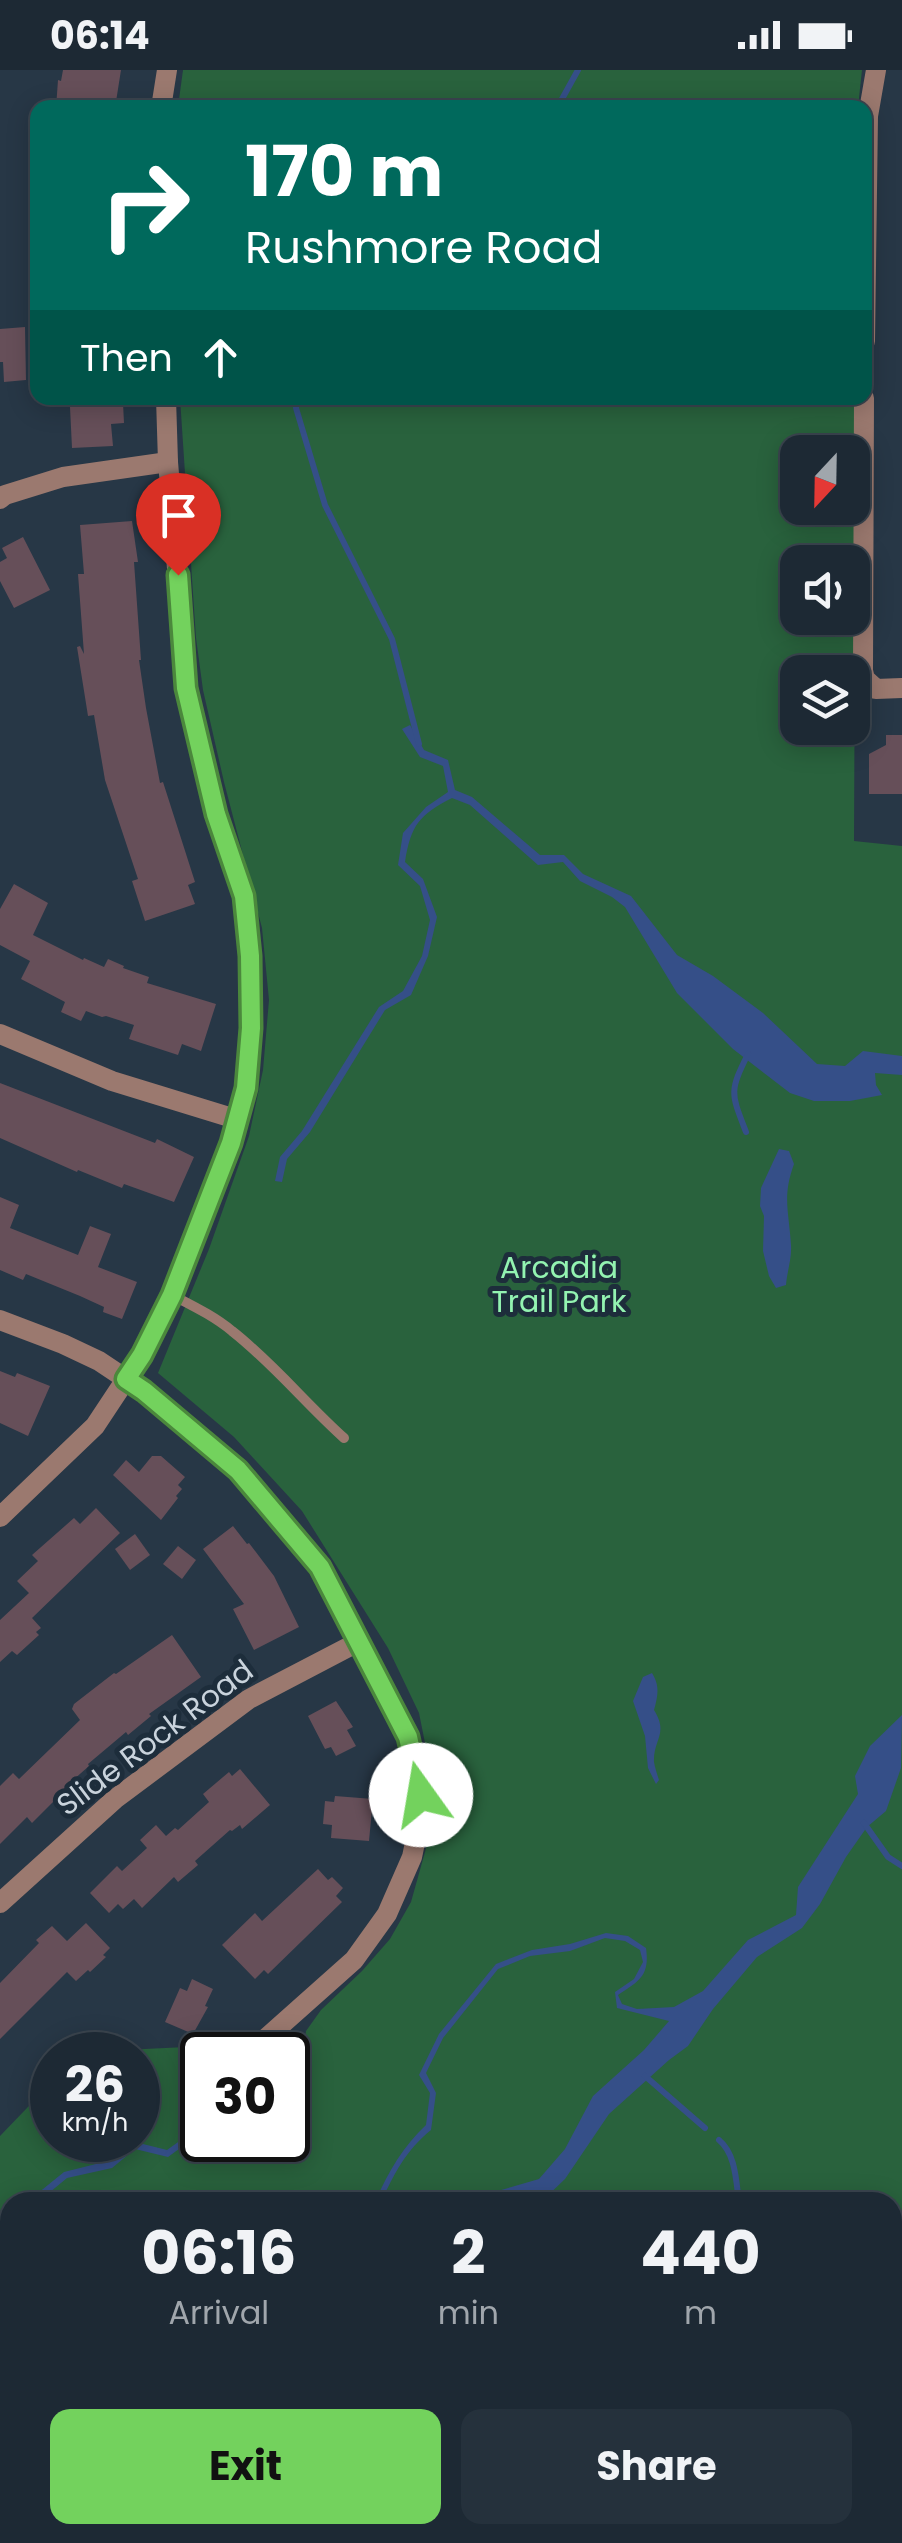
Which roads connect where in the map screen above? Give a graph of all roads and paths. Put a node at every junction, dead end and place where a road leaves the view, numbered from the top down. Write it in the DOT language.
graph roads {
  1 [pos="167,70"];
  2 [pos="876,70"];
  3 [pos="162,100"];
  4 [pos="871,100"];
  5 [pos="166,405"];
  6 [pos="864,405"];
  7 [pos="168,462"];
  8 [pos="2,493"];
  9 [pos="902,688"];
  10 [pos="0,1034"];
  11 [pos="238,1120"];
  12 [pos="172,1295"];
  13 [pos="0,1320"];
  14 [pos="126,1379"];
  15 [pos="344,1438"];
  16 [pos="0,1517"];
  17 [pos="360,1642"];
  18 [pos="0,1903"];
  19 [pos="274,2032"];
  1 -- 3 [label="street"];
  2 -- 4 [label="street"];
  5 -- 7 [label="street"];
  6 -- 9 [label="street"];
  7 -- 8 [label="street"];
  7 -- 11 [label="street"];
  10 -- 11 [label="street"];
  11 -- 12 [label="street"];
  12 -- 14 [label="street"];
  12 -- 15 [label="lane"];
  13 -- 14 [label="street"];
  14 -- 16 [label="street"];
  14 -- 17 [label="street"];
  17 -- 18 [label="street, Slide Rock Road"];
  17 -- 19 [label="street"];
}
